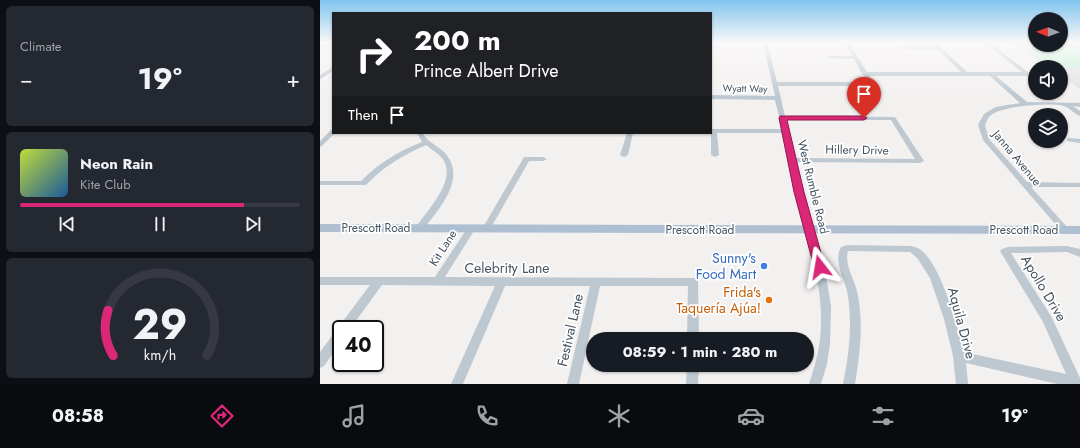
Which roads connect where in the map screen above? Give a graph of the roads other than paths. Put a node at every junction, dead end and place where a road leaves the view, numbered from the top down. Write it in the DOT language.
graph roads {
  1 [pos="769,61"];
  2 [pos="858,61"];
  3 [pos="952,61"];
  4 [pos="1010,61"];
  5 [pos="332,70"];
  6 [pos="865,74"];
  7 [pos="925,74"];
  8 [pos="966,74"];
  9 [pos="991,74"];
  10 [pos="320,77"];
  11 [pos="932,80"];
  12 [pos="775,84"];
  13 [pos="712,97"];
  14 [pos="778,98"];
  15 [pos="1024,104"];
  16 [pos="1067,104"];
  17 [pos="1080,105"];
  18 [pos="1080,114"];
  19 [pos="783,118"];
  20 [pos="712,131"];
  21 [pos="786,131"];
  22 [pos="332,132"];
  23 [pos="421,134"];
  24 [pos="630,134"];
  25 [pos="1069,140"];
  26 [pos="1080,140"];
  27 [pos="427,142"];
  28 [pos="320,145"];
  29 [pos="624,155"];
  30 [pos="715,155"];
  31 [pos="543,159"];
  32 [pos="793,160"];
  33 [pos="320,183"];
  34 [pos="1025,184"];
  35 [pos="1080,185"];
  36 [pos="320,228"];
  37 [pos="419,229"];
  38 [pos="471,229"];
  39 [pos="486,229"];
  40 [pos="810,230"];
  41 [pos="1065,230"];
  42 [pos="1080,230"];
  43 [pos="1080,253"];
  44 [pos="320,281"];
  45 [pos="379,281"];
  46 [pos="437,282"];
  47 [pos="501,282"];
  48 [pos="596,282"];
  49 [pos="351,320"];
  50 [pos="693,332"];
  51 [pos="332,345"];
  52 [pos="959,356"];
  53 [pos="320,362"];
  54 [pos="693,372"];
  55 [pos="457,384"];
  56 [pos="573,384"];
  57 [pos="692,384"];
  58 [pos="815,384"];
  59 [pos="849,384"];
  60 [pos="962,384"];
  61 [pos="1077,384"];
  1 -- 12 [label="street, West Rumble Road"];
  2 -- 6 [label="street"];
  3 -- 8 [label="street"];
  4 -- 9 [label="street"];
  5 -- 10 [label="street"];
  6 -- 7 [label="street"];
  6 -- 12 [label="street"];
  7 -- 8 [label="street"];
  7 -- 11 [label="street"];
  8 -- 9 [label="street"];
  9 -- 15 [label="street"];
  12 -- 14 [label="street, West Rumble Road"];
  13 -- 14 [label="street, Wyatt Way"];
  14 -- 19 [label="street, West Rumble Road"];
  15 -- 16 [label="street, Janna Avenue"];
  15 -- 34 [label="street, Janna Avenue"];
  16 -- 17 [label="street, Janna Avenue"];
  16 -- 18 [label="street"];
  19 -- 21 [label="street, West Rumble Road"];
  19 -- 32 [label="street, Hillery Drive"];
  20 -- 21 [label="street"];
  20 -- 30 [label="street"];
  21 -- 32 [label="street, West Rumble Road"];
  22 -- 28 [label="street"];
  23 -- 27 [label="street"];
  24 -- 29 [label="street"];
  25 -- 26 [label="street"];
  27 -- 33 [label="street"];
  27 -- 37 [label="street"];
  31 -- 39 [label="street"];
  32 -- 40 [label="street, West Rumble Road"];
  34 -- 35 [label="street"];
  34 -- 41 [label="street, Janna Avenue"];
  36 -- 37 [label="main road, Prescott Road"];
  37 -- 38 [label="main road, Prescott Road"];
  38 -- 39 [label="main road, Prescott Road"];
  38 -- 46 [label="street, Kit Lane"];
  39 -- 40 [label="main road, Prescott Road"];
  40 -- 41 [label="main road, Prescott Road"];
  40 -- 58 [label="street, West Rumble Road"];
  41 -- 42 [label="main road, Prescott Road"];
  43 -- 61 [label="street, Apollo Drive"];
  44 -- 45 [label="street, Celebrity Lane"];
  45 -- 46 [label="street, Celebrity Lane"];
  45 -- 49 [label="street"];
  46 -- 47 [label="street, Celebrity Lane"];
  47 -- 48 [label="street, Celebrity Lane"];
  47 -- 55 [label="street"];
  48 -- 50 [label="street, Celebrity Lane"];
  48 -- 56 [label="street, Festival Lane"];
  51 -- 53 [label="street"];
  52 -- 59 [label="street, Aquila Drive"];
  52 -- 60 [label="street, Aquila Drive"];
  52 -- 61 [label="street"];
  54 -- 57 [label="street"];
}
